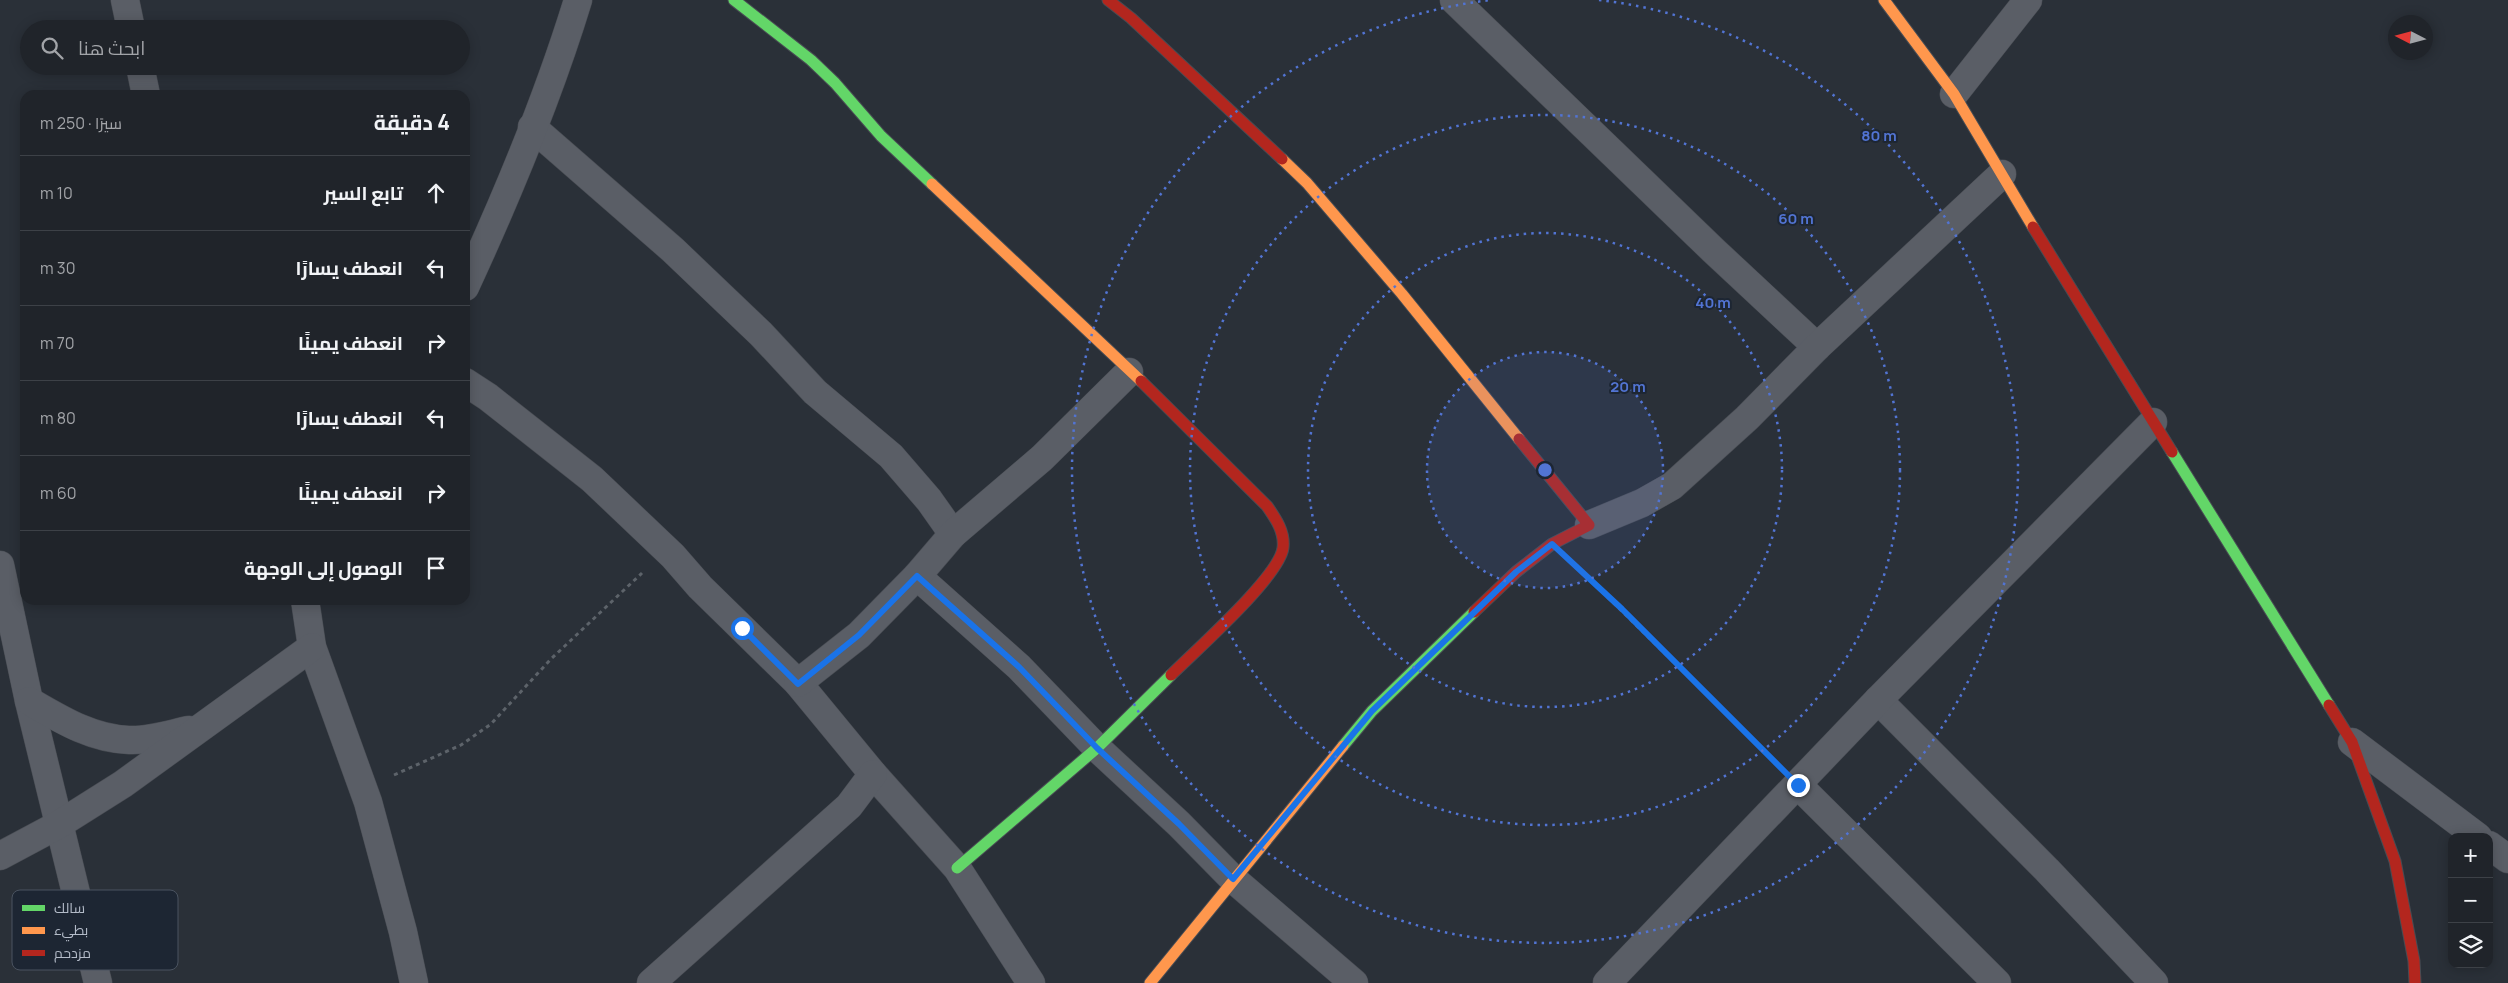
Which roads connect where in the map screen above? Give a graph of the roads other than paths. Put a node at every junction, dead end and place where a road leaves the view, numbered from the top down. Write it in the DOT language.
graph roads {
  1 [pos="125,0"];
  2 [pos="578,0"];
  3 [pos="734,0"];
  4 [pos="1108,0"];
  5 [pos="1454,0"];
  6 [pos="1884,0"];
  7 [pos="2028,0"];
  8 [pos="129,20"];
  9 [pos="142,75"];
  10 [pos="145,90"];
  11 [pos="1954,94"];
  12 [pos="532,127"];
  13 [pos="2002,174"];
  14 [pos="470,276"];
  15 [pos="1817,347"];
  16 [pos="1129,372"];
  17 [pos="470,386"];
  18 [pos="2153,422"];
  19 [pos="1589,524"];
  20 [pos="953,534"];
  21 [pos="0,565"];
  22 [pos="917,576"];
  23 [pos="306,605"];
  24 [pos="312,647"];
  25 [pos="798,684"];
  26 [pos="1878,700"];
  27 [pos="29,701"];
  28 [pos="201,727"];
  29 [pos="2352,742"];
  30 [pos="1097,748"];
  31 [pos="873,774"];
  32 [pos="1798,785"];
  33 [pos="58,825"];
  34 [pos="2473,833"];
  35 [pos="2493,848"];
  36 [pos="0,856"];
  37 [pos="2508,859"];
  38 [pos="957,868"];
  39 [pos="1233,879"];
  40 [pos="74,890"];
  41 [pos="95,970"];
  42 [pos="1616,980"];
  43 [pos="98,983"];
  44 [pos="414,983"];
  45 [pos="651,983"];
  46 [pos="1032,983"];
  47 [pos="1150,983"];
  48 [pos="1354,983"];
  49 [pos="1997,983"];
  50 [pos="2153,983"];
  51 [pos="2415,983"];
  1 -- 8 [label="street"];
  2 -- 12 [label="street"];
  3 -- 16 [label="street"];
  4 -- 19 [label="street"];
  5 -- 15 [label="street"];
  6 -- 11 [label="street"];
  7 -- 11 [label="street"];
  9 -- 10 [label="street"];
  11 -- 13 [label="street"];
  12 -- 14 [label="street"];
  12 -- 20 [label="street"];
  13 -- 15 [label="street"];
  13 -- 18 [label="street"];
  15 -- 19 [label="street"];
  16 -- 20 [label="street"];
  16 -- 30 [label="street"];
  17 -- 25 [label="street"];
  18 -- 26 [label="street"];
  18 -- 29 [label="street"];
  19 -- 39 [label="street"];
  20 -- 22 [label="street"];
  21 -- 27 [label="street"];
  22 -- 25 [label="street"];
  22 -- 30 [label="street"];
  23 -- 24 [label="street"];
  24 -- 28 [label="street"];
  24 -- 44 [label="street"];
  25 -- 31 [label="street"];
  26 -- 32 [label="street"];
  26 -- 50 [label="street"];
  27 -- 28 [label="street"];
  27 -- 33 [label="street"];
  28 -- 33 [label="street"];
  29 -- 34 [label="street"];
  29 -- 51 [label="street"];
  30 -- 38 [label="street"];
  30 -- 39 [label="street"];
  31 -- 38 [label="street"];
  31 -- 45 [label="street"];
  32 -- 42 [label="street"];
  32 -- 49 [label="street"];
  33 -- 36 [label="street"];
  33 -- 40 [label="street"];
  35 -- 37 [label="street"];
  38 -- 46 [label="street"];
  39 -- 47 [label="street"];
  39 -- 48 [label="street"];
  41 -- 43 [label="street"];
}
